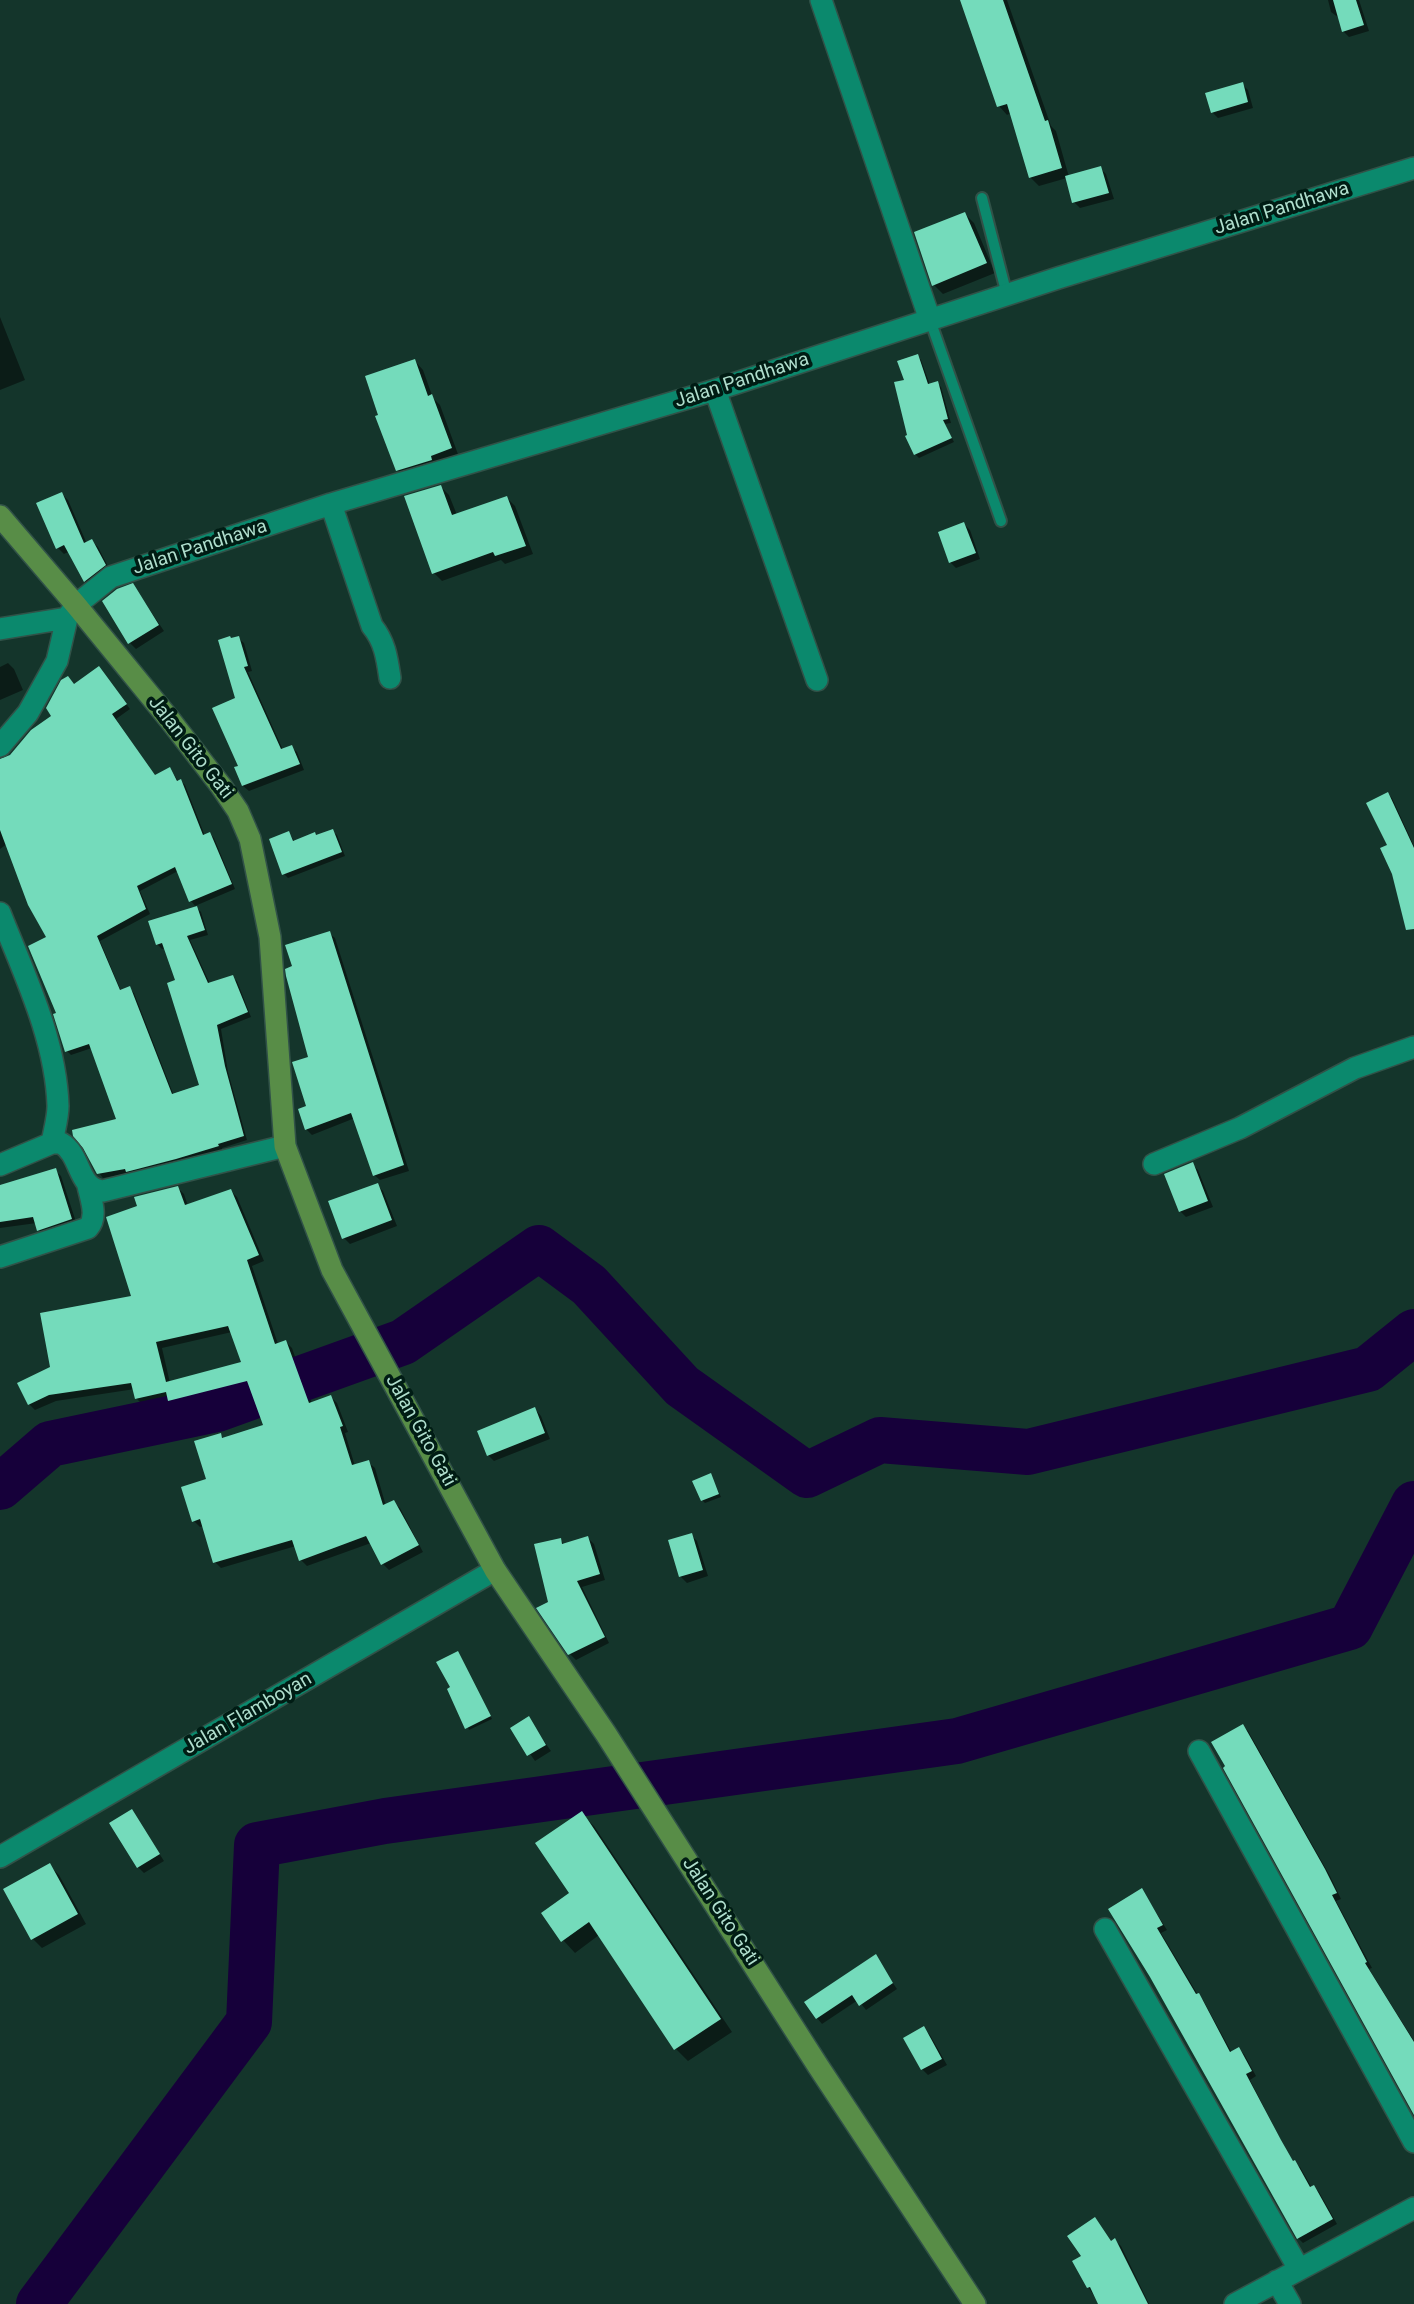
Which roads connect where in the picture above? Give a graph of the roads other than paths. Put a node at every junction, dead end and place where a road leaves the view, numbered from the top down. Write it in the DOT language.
graph roads {
  1 [pos="821,0"];
  2 [pos="1414,168"];
  3 [pos="982,198"];
  4 [pos="1007,295"];
  5 [pos="930,320"];
  6 [pos="715,390"];
  7 [pos="331,504"];
  8 [pos="0,516"];
  9 [pos="1001,521"];
  10 [pos="72,611"];
  11 [pos="0,629"];
  12 [pos="390,678"];
  13 [pos="817,680"];
  14 [pos="0,746"];
  15 [pos="0,913"];
  16 [pos="1414,1047"];
  17 [pos="52,1143"];
  18 [pos="285,1146"];
  19 [pos="1154,1164"];
  20 [pos="0,1165"];
  21 [pos="88,1186"];
  22 [pos="0,1257"];
  23 [pos="495,1570"];
  24 [pos="1199,1751"];
  25 [pos="0,1857"];
  26 [pos="1105,1929"];
  27 [pos="1414,2142"];
  28 [pos="1414,2208"];
  29 [pos="1299,2269"];
  30 [pos="1277,2281"];
  31 [pos="975,2304"];
  32 [pos="1235,2304"];
  33 [pos="1290,2304"];
  1 -- 5 [label="street"];
  2 -- 4 [label="street, Jalan Pandhawa"];
  3 -- 4 [label="lane"];
  4 -- 5 [label="street, Jalan Pandhawa"];
  5 -- 6 [label="street, Jalan Pandhawa"];
  5 -- 9 [label="lane"];
  6 -- 7 [label="street, Jalan Pandhawa"];
  6 -- 13 [label="street"];
  7 -- 10 [label="street, Jalan Pandhawa"];
  7 -- 12 [label="street"];
  8 -- 10 [label="main road, Jalan Gito Gati"];
  10 -- 11 [label="street"];
  10 -- 14 [label="street"];
  10 -- 18 [label="main road, Jalan Gito Gati"];
  15 -- 17 [label="street"];
  16 -- 19 [label="street"];
  17 -- 20 [label="street"];
  17 -- 21 [label="street"];
  18 -- 21 [label="street"];
  18 -- 23 [label="main road, Jalan Gito Gati"];
  21 -- 22 [label="street"];
  23 -- 25 [label="street, Jalan Flamboyan"];
  23 -- 31 [label="main road, Jalan Gito Gati"];
  24 -- 27 [label="street"];
  26 -- 29 [label="street"];
  28 -- 29 [label="street"];
  29 -- 30 [label="street"];
  30 -- 32 [label="street"];
  30 -- 33 [label="street"];
}
